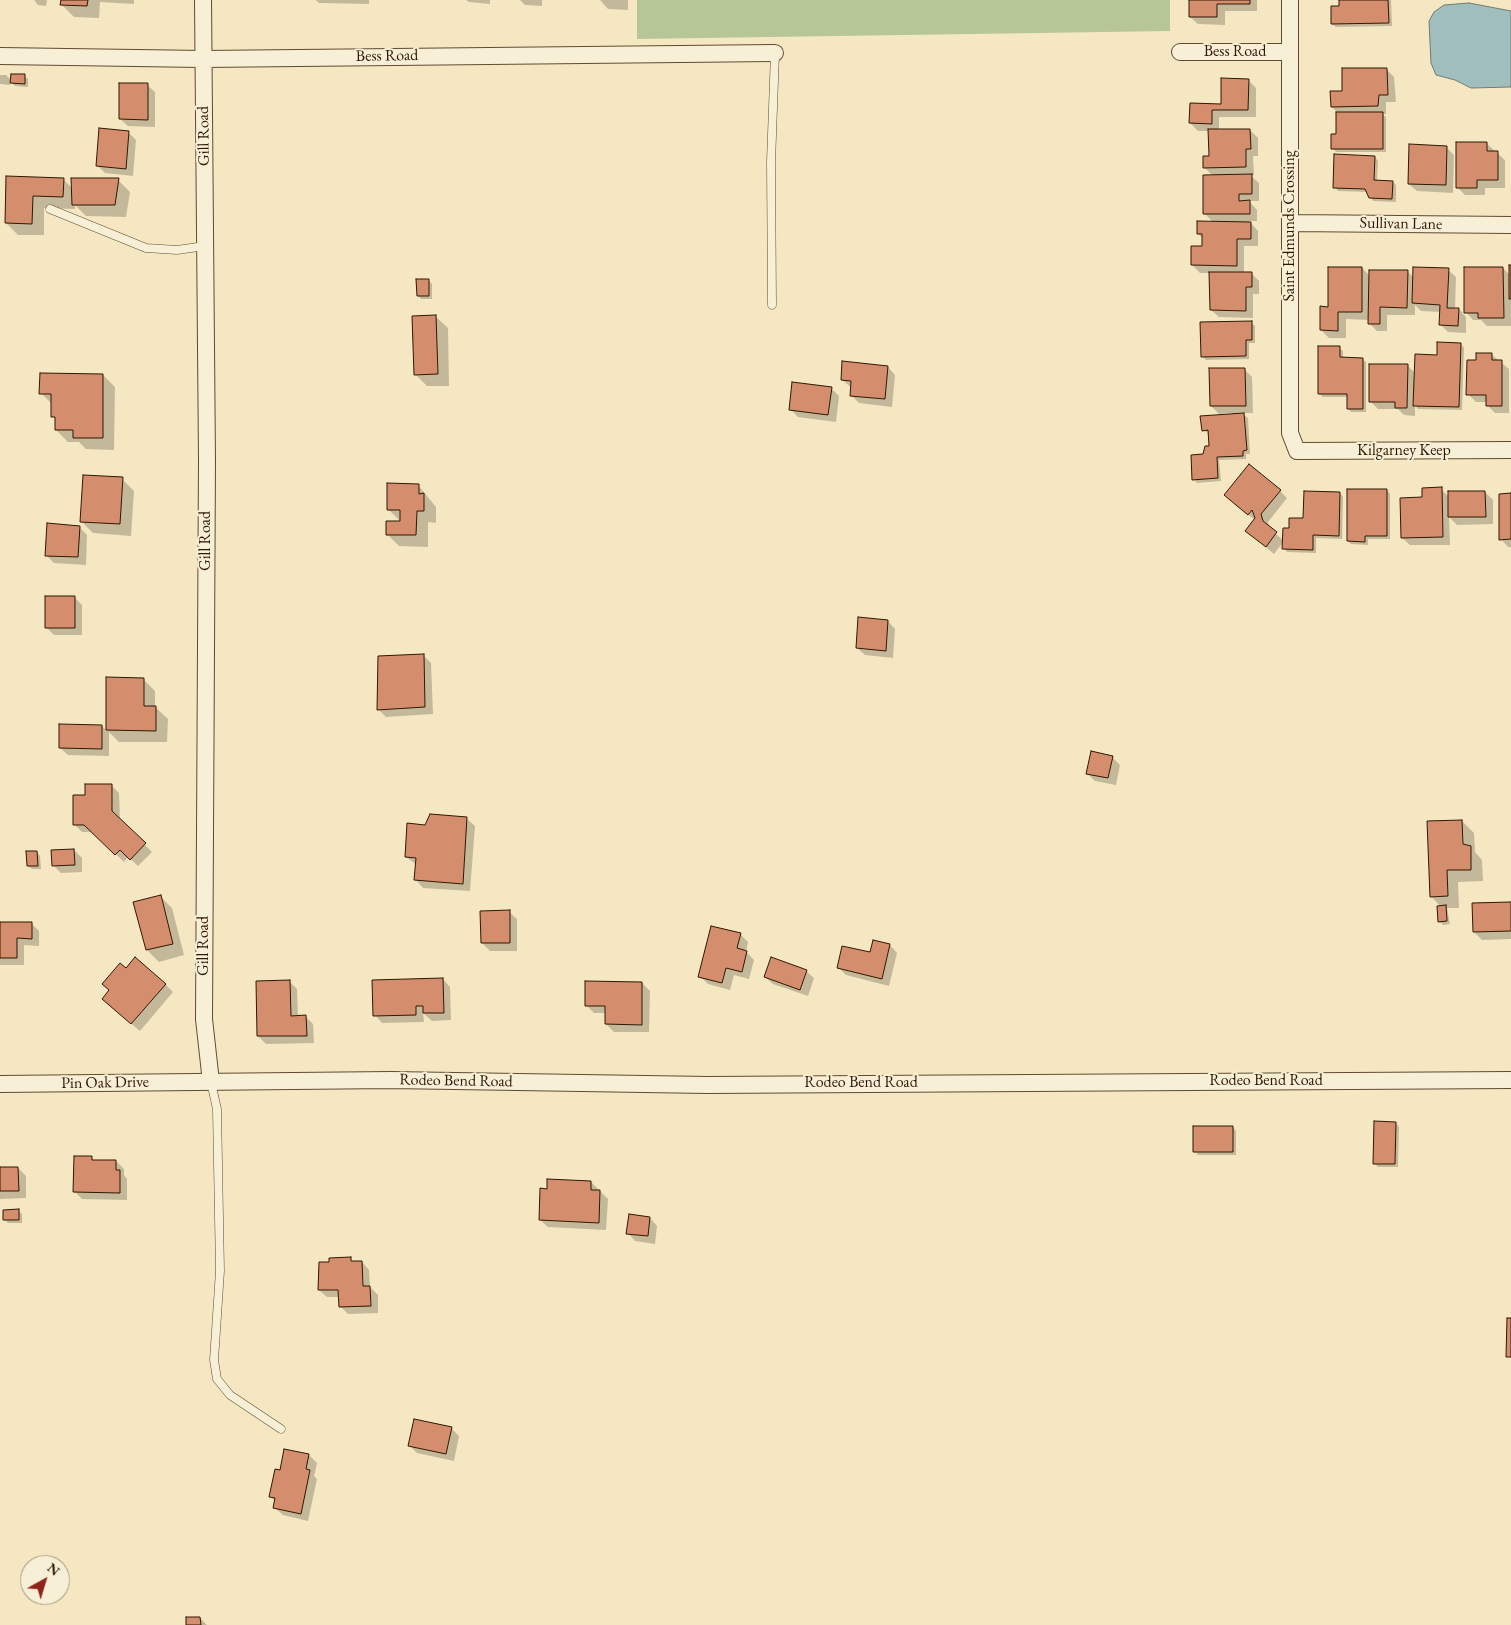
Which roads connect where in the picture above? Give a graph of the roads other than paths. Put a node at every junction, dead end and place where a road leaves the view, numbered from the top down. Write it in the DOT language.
graph roads {
  1 [pos="202,0"];
  2 [pos="1290,0"];
  3 [pos="1180,52"];
  4 [pos="1290,52"];
  5 [pos="775,53"];
  6 [pos="0,56"];
  7 [pos="203,59"];
  8 [pos="50,209"];
  9 [pos="1290,223"];
  10 [pos="1511,225"];
  11 [pos="205,246"];
  12 [pos="772,305"];
  13 [pos="1511,450"];
  14 [pos="1297,452"];
  15 [pos="1511,1080"];
  16 [pos="211,1082"];
  17 [pos="0,1084"];
  18 [pos="282,1429"];
  1 -- 7 [label="street, Gill Road"];
  2 -- 4 [label="street, Saint Edmunds Crossing"];
  3 -- 4 [label="street, Bess Road"];
  4 -- 9 [label="street, Saint Edmunds Crossing"];
  5 -- 7 [label="street, Bess Road"];
  5 -- 12 [label="lane"];
  6 -- 7 [label="street, Bess Road"];
  7 -- 11 [label="street, Gill Road"];
  8 -- 11 [label="lane"];
  9 -- 10 [label="street, Sullivan Lane"];
  9 -- 14 [label="street, Saint Edmunds Crossing"];
  11 -- 16 [label="street, Gill Road"];
  13 -- 14 [label="street, Kilgarney Keep"];
  15 -- 16 [label="street, Rodeo Bend Road"];
  16 -- 17 [label="street, Pin Oak Drive"];
  16 -- 18 [label="lane"];
}
